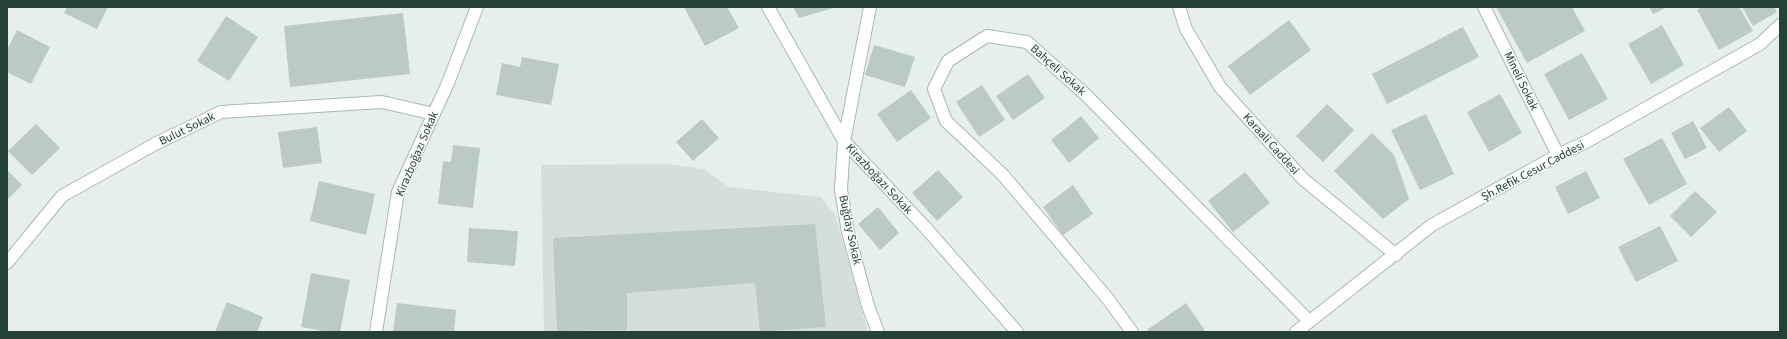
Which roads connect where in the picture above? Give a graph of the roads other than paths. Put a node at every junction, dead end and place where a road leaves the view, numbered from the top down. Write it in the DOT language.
graph roads {
  1 [pos="477,7"];
  2 [pos="768,7"];
  3 [pos="870,7"];
  4 [pos="1178,7"];
  5 [pos="1484,7"];
  6 [pos="1780,25"];
  7 [pos="434,114"];
  8 [pos="844,141"];
  9 [pos="1558,155"];
  10 [pos="1396,255"];
  11 [pos="7,263"];
  12 [pos="1309,321"];
  13 [pos="376,332"];
  14 [pos="878,332"];
  15 [pos="1017,332"];
  16 [pos="1132,332"];
  17 [pos="1296,332"];
  1 -- 7 [label="street, Kirazboğazı Sokak"];
  2 -- 8 [label="street, Kirazboğazı Sokak"];
  3 -- 8 [label="street, Buğday Sokak"];
  4 -- 10 [label="street, Karaali Caddesi"];
  5 -- 9 [label="street, Mineli Sokak"];
  6 -- 9 [label="street, Şh.Refik Cesur Caddesi"];
  7 -- 11 [label="street, Bulut Sokak"];
  7 -- 13 [label="street, Kirazboğazı Sokak"];
  8 -- 14 [label="street, Buğday Sokak"];
  8 -- 15 [label="street, Kirazboğazı Sokak"];
  9 -- 10 [label="street, Şh.Refik Cesur Caddesi"];
  10 -- 12 [label="street, Şh.Refik Cesur Caddesi"];
  12 -- 16 [label="street, Bahçeli Sokak"];
  12 -- 17 [label="street, Şh.Refik Cesur Caddesi"];
}
